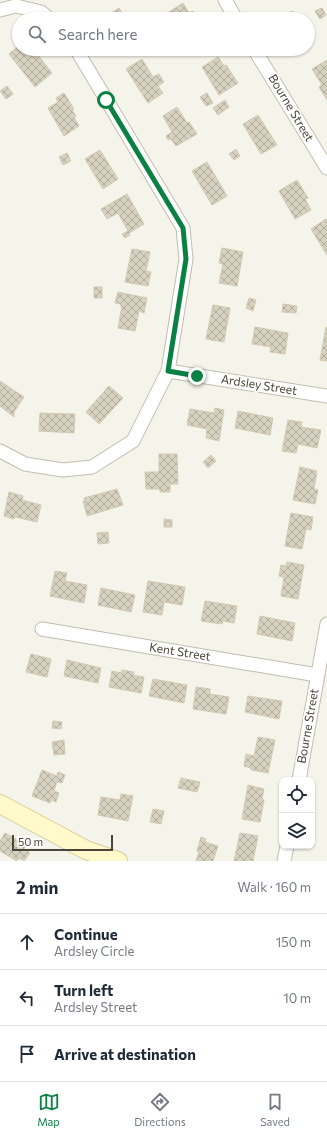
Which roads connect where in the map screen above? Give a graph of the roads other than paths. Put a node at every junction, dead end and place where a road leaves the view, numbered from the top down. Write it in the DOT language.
graph roads {
  1 [pos="225,0"];
  2 [pos="0,10"];
  3 [pos="41,12"];
  4 [pos="232,12"];
  5 [pos="80,56"];
  6 [pos="258,56"];
  7 [pos="327,168"];
  8 [pos="168,371"];
  9 [pos="327,396"];
  10 [pos="0,451"];
  11 [pos="327,624"];
  12 [pos="42,629"];
  13 [pos="317,675"];
  14 [pos="300,777"];
  15 [pos="0,804"];
  16 [pos="286,849"];
  17 [pos="118,861"];
  18 [pos="284,861"];
  1 -- 4 [label="street"];
  2 -- 3 [label="street"];
  5 -- 8 [label="street"];
  6 -- 7 [label="street, Bourne Street"];
  8 -- 9 [label="street, Ardsley Street"];
  8 -- 10 [label="street"];
  11 -- 13 [label="street, Bourne Street"];
  12 -- 13 [label="street, Kent Street"];
  13 -- 14 [label="street, Bourne Street"];
  15 -- 17 [label="main road"];
  16 -- 18 [label="street"];
}
